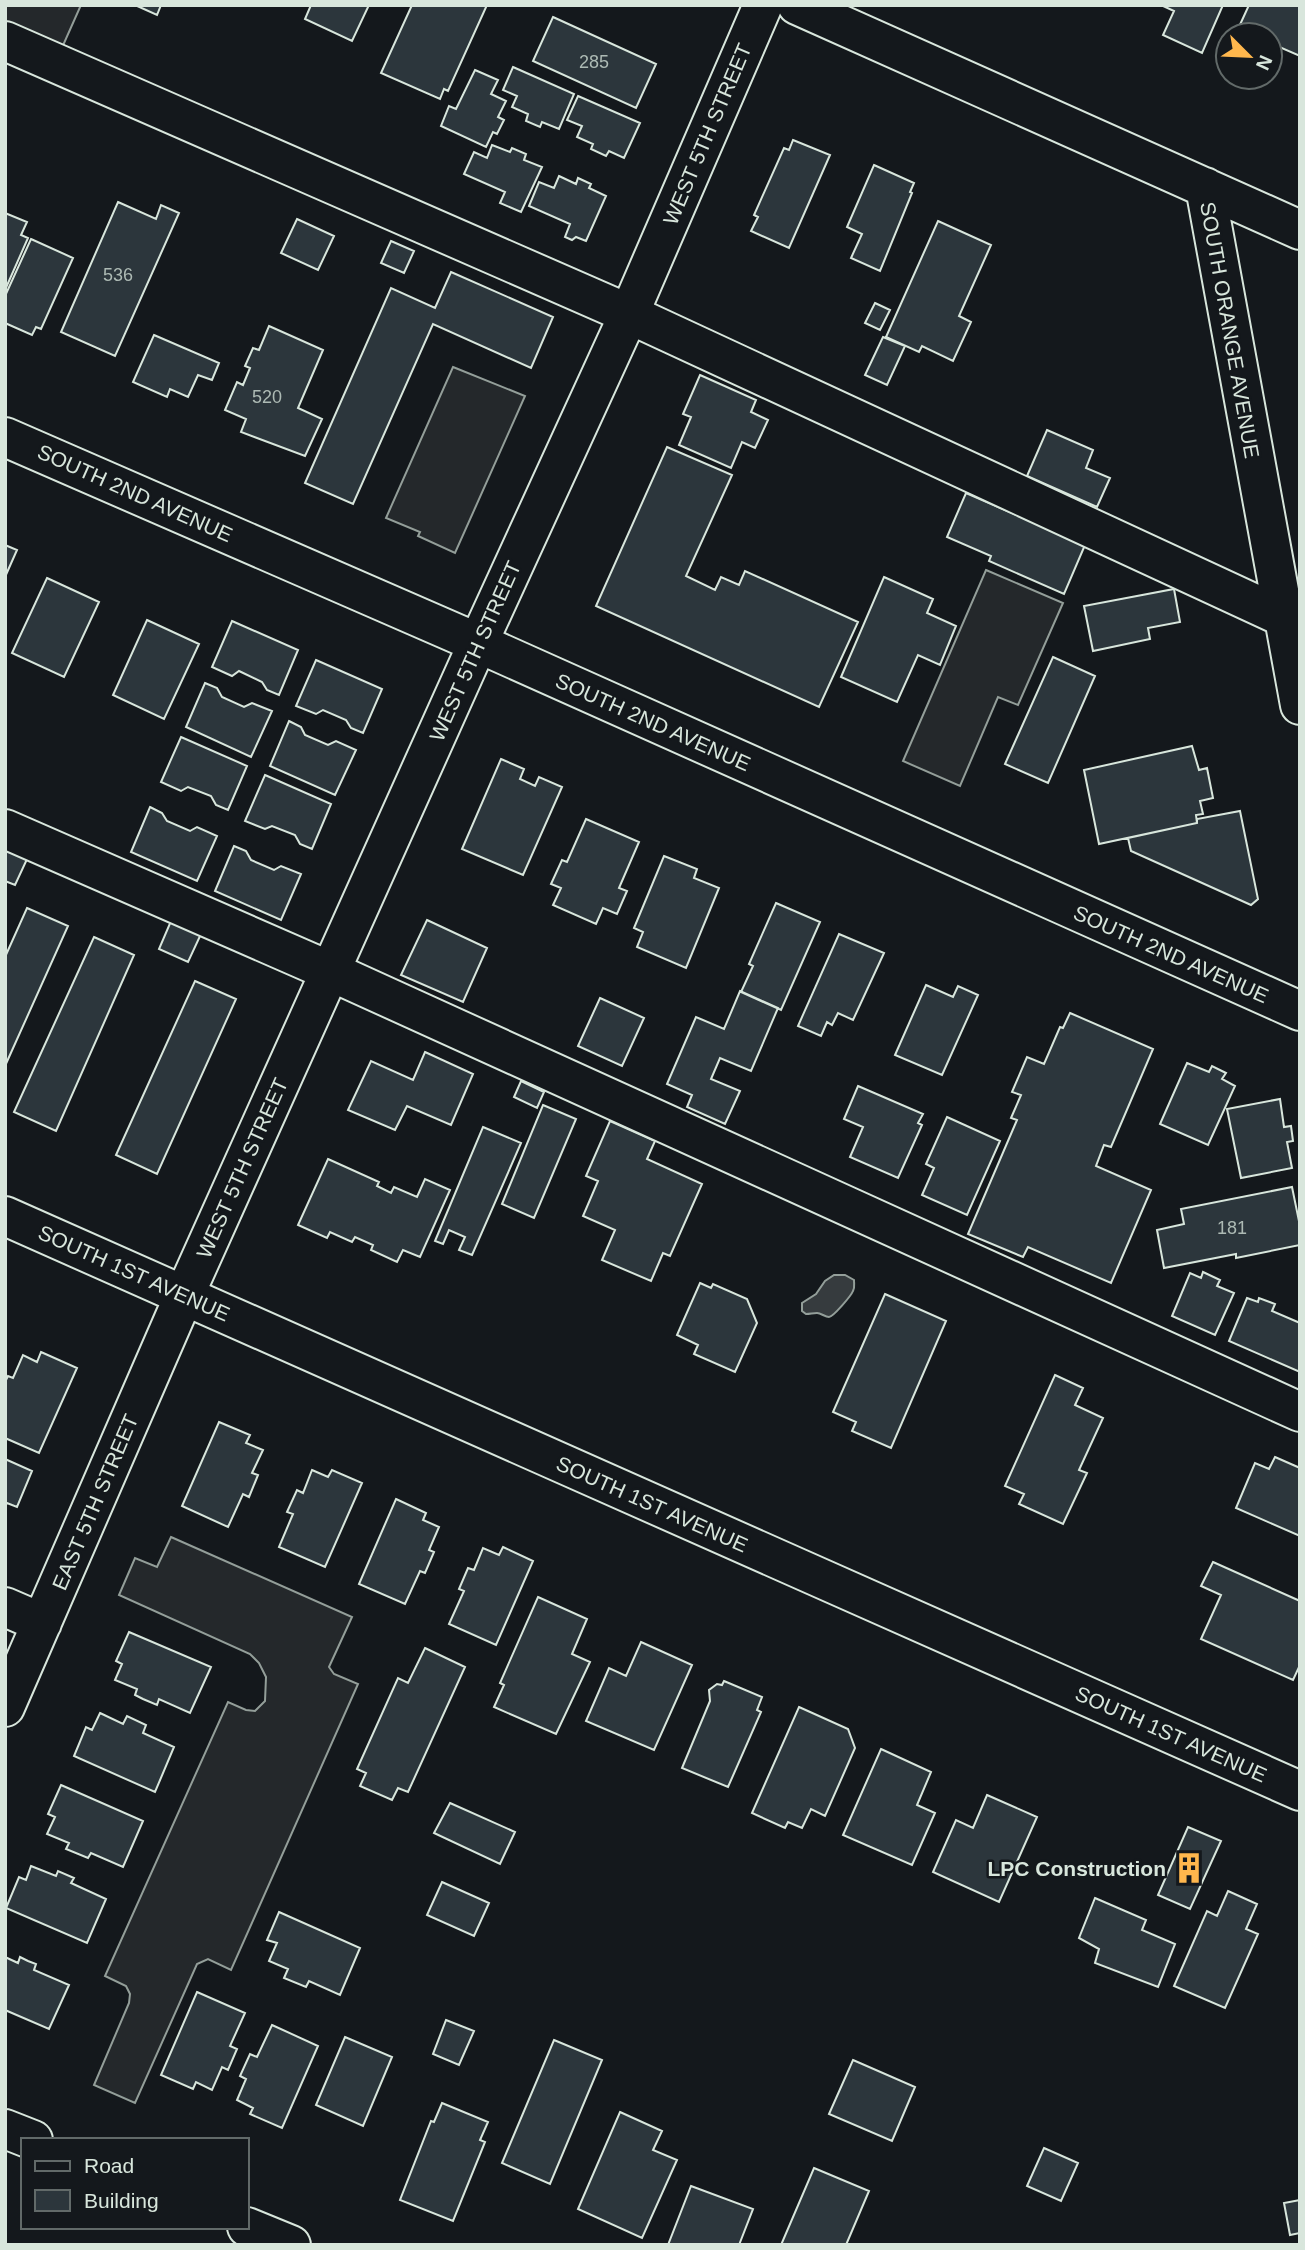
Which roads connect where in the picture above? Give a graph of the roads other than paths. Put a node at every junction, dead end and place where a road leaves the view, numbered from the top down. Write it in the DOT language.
graph roads {
  1 [pos="763,5"];
  2 [pos="797,5"];
  3 [pos="5,41"];
  4 [pos="1205,187"];
  5 [pos="1300,230"];
  6 [pos="629,314"];
  7 [pos="5,437"];
  8 [pos="1283,617"];
  9 [pos="478,643"];
  10 [pos="1300,705"];
  11 [pos="5,829"];
  12 [pos="332,972"];
  13 [pos="1300,1011"];
  14 [pos="5,1216"];
  15 [pos="184,1296"];
  16 [pos="1300,1412"];
  17 [pos="5,1607"];
  18 [pos="42,1623"];
  19 [pos="5,1707"];
  20 [pos="1300,1791"];
  21 [pos="5,2129"];
  22 [pos="28,2138"];
  23 [pos="248,2227"];
  24 [pos="290,2245"];
  1 -- 6 [label="street, WEST 5TH STREET"];
  2 -- 4 [label="street, SOUTH ORANGE AVENUE"];
  3 -- 6 [label="street"];
  4 -- 5 [label="street"];
  4 -- 8 [label="street, SOUTH ORANGE AVENUE"];
  6 -- 8 [label="street"];
  6 -- 9 [label="street, WEST 5TH STREET"];
  7 -- 9 [label="street, SOUTH 2ND AVENUE"];
  8 -- 10 [label="street, SOUTH ORANGE AVENUE"];
  9 -- 12 [label="street, WEST 5TH STREET"];
  9 -- 13 [label="street, SOUTH 2ND AVENUE"];
  11 -- 12 [label="street"];
  12 -- 15 [label="street, WEST 5TH STREET"];
  12 -- 16 [label="street"];
  14 -- 15 [label="street, SOUTH 1ST AVENUE"];
  15 -- 18 [label="street, EAST 5TH STREET"];
  15 -- 20 [label="street, SOUTH 1ST AVENUE"];
  17 -- 18 [label="street"];
  18 -- 19 [label="street, EAST 5TH STREET"];
  21 -- 22 [label="street"];
  23 -- 24 [label="street"];
}
